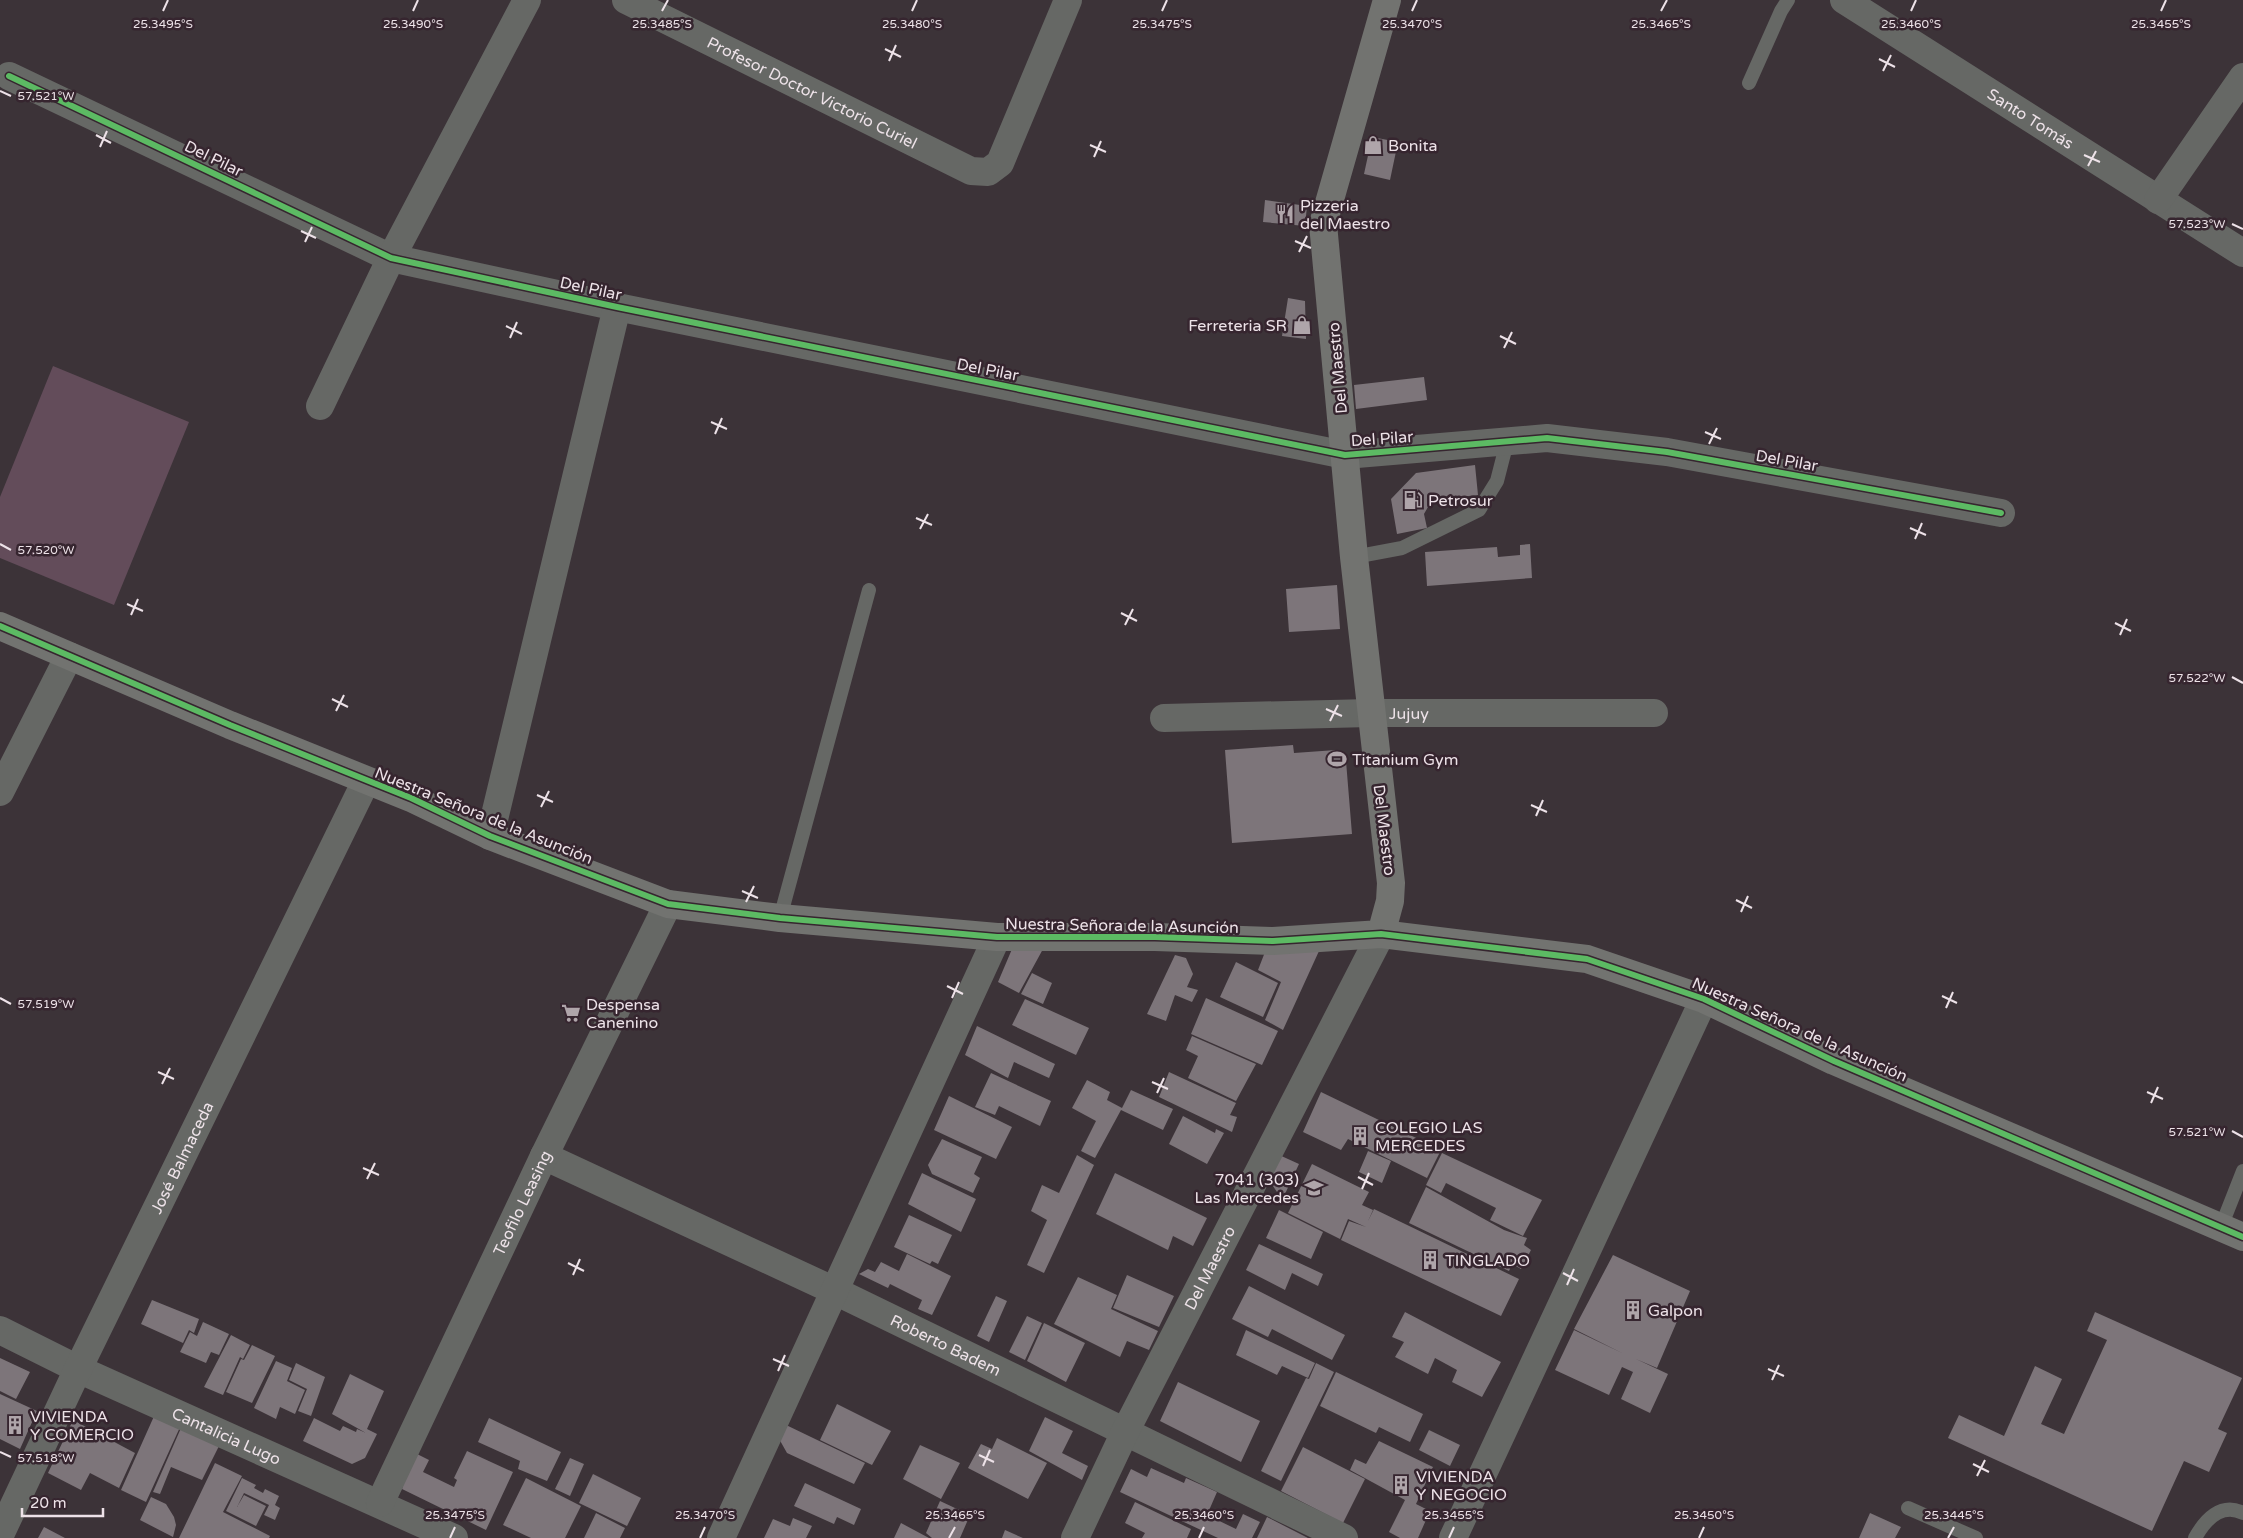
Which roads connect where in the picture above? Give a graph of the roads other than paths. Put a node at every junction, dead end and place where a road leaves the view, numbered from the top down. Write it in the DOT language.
graph roads {
  1 [pos="527,0"];
  2 [pos="626,0"];
  3 [pos="1068,0"];
  4 [pos="1387,0"];
  5 [pos="1788,0"];
  6 [pos="1844,0"];
  7 [pos="9,76"];
  8 [pos="2243,77"];
  9 [pos="1749,83"];
  10 [pos="2158,200"];
  11 [pos="2243,252"];
  12 [pos="391,258"];
  13 [pos="617,307"];
  14 [pos="320,406"];
  15 [pos="1507,442"];
  16 [pos="1345,455"];
  17 [pos="2001,513"];
  18 [pos="1354,557"];
  19 [pos="869,590"];
  20 [pos="0,626"];
  21 [pos="69,656"];
  22 [pos="1370,713"];
  23 [pos="1654,713"];
  24 [pos="1164,718"];
  25 [pos="366,781"];
  26 [pos="0,792"];
  27 [pos="490,836"];
  28 [pos="668,904"];
  29 [pos="780,918"];
  30 [pos="1381,934"];
  31 [pos="997,937"];
  32 [pos="1704,999"];
  33 [pos="544,1156"];
  34 [pos="2243,1170"];
  35 [pos="2232,1232"];
  36 [pos="835,1291"];
  37 [pos="0,1330"];
  38 [pos="78,1369"];
  39 [pos="1125,1432"];
  40 [pos="380,1504"];
  41 [pos="1908,1508"];
  42 [pos="2243,1513"];
  43 [pos="0,1535"];
  44 [pos="454,1538"];
  45 [pos="721,1538"];
  46 [pos="1075,1538"];
  47 [pos="1344,1538"];
  48 [pos="1453,1538"];
  49 [pos="1976,1538"];
  50 [pos="2195,1538"];
  1 -- 12 [label="street"];
  2 -- 3 [label="street, Profesor Doctor Victorio Curiel"];
  4 -- 16 [label="street, Del Maestro"];
  5 -- 9 [label="lane"];
  6 -- 10 [label="street, Santo Tomás"];
  7 -- 12 [label="street, Del Pilar"];
  8 -- 10 [label="street"];
  10 -- 11 [label="street, Santo Tomás"];
  12 -- 13 [label="street, Del Pilar"];
  12 -- 14 [label="street"];
  13 -- 16 [label="street, Del Pilar"];
  13 -- 27 [label="street"];
  15 -- 16 [label="street, Del Pilar"];
  15 -- 17 [label="street, Del Pilar"];
  15 -- 18 [label="lane"];
  16 -- 18 [label="street, Del Maestro"];
  18 -- 22 [label="street, Del Maestro"];
  19 -- 29 [label="lane"];
  20 -- 21 [label="street, Nuestra Señora de la Asunción"];
  21 -- 25 [label="street, Nuestra Señora de la Asunción"];
  21 -- 26 [label="street"];
  22 -- 23 [label="street, Jujuy"];
  22 -- 24 [label="street, Jujuy"];
  22 -- 30 [label="street, Del Maestro"];
  25 -- 27 [label="street, Nuestra Señora de la Asunción"];
  25 -- 38 [label="street, José Balmaceda"];
  27 -- 28 [label="street, Nuestra Señora de la Asunción"];
  28 -- 29 [label="street, Nuestra Señora de la Asunción"];
  28 -- 33 [label="street, Teofilo Leasing"];
  29 -- 31 [label="street, Nuestra Señora de la Asunción"];
  30 -- 31 [label="street, Nuestra Señora de la Asunción"];
  30 -- 32 [label="street, Nuestra Señora de la Asunción"];
  30 -- 39 [label="street, Del Maestro"];
  31 -- 36 [label="street"];
  32 -- 35 [label="street, Nuestra Señora de la Asunción"];
  32 -- 48 [label="street"];
  33 -- 36 [label="street, Roberto Badem"];
  33 -- 40 [label="street, Teofilo Leasing"];
  34 -- 35 [label="lane"];
  36 -- 39 [label="street, Roberto Badem"];
  36 -- 45 [label="street"];
  37 -- 38 [label="street, Cantalicia Lugo"];
  38 -- 40 [label="street, Cantalicia Lugo"];
  38 -- 43 [label="street, José Balmaceda"];
  39 -- 46 [label="street, Del Maestro"];
  39 -- 47 [label="street, Roberto Badem"];
  40 -- 44 [label="street, Cantalicia Lugo"];
  41 -- 49 [label="lane"];
  42 -- 50 [label="lane"];
}
